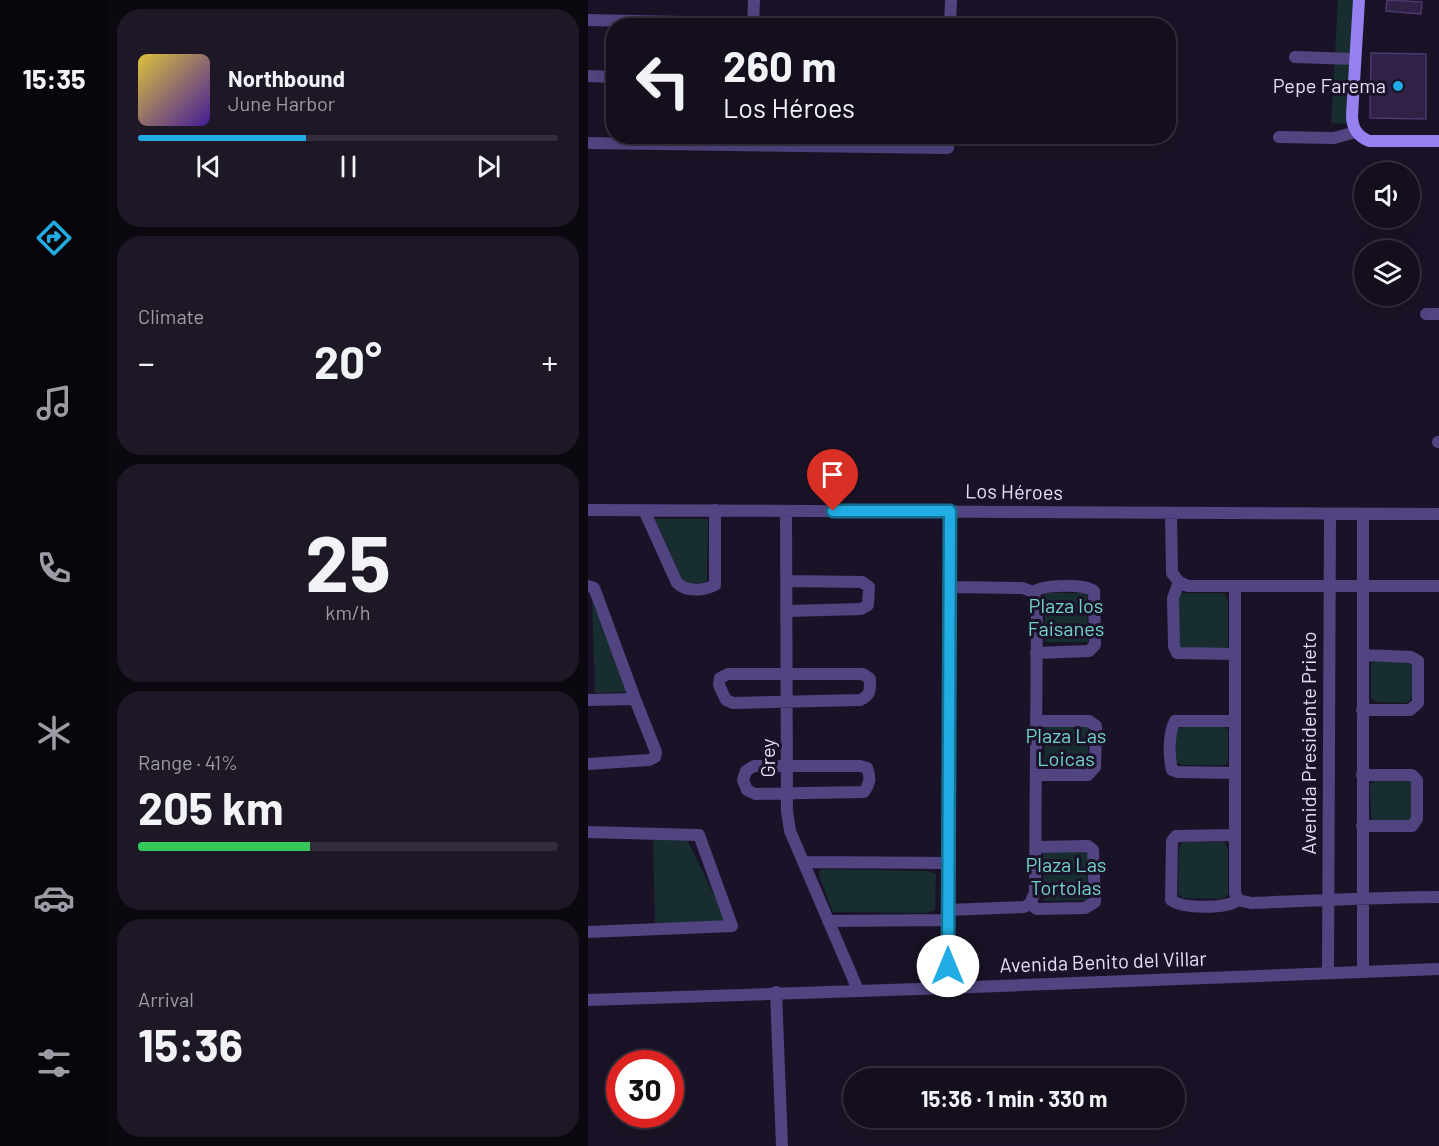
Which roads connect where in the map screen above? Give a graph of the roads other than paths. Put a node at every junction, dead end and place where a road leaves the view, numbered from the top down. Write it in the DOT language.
graph roads {
  1 [pos="754,0"];
  2 [pos="951,0"];
  3 [pos="1359,0"];
  4 [pos="753,18"];
  5 [pos="950,18"];
  6 [pos="588,20"];
  7 [pos="606,20"];
  8 [pos="1295,57"];
  9 [pos="1355,59"];
  10 [pos="588,76"];
  11 [pos="606,77"];
  12 [pos="1356,132"];
  13 [pos="1279,137"];
  14 [pos="1439,141"];
  15 [pos="588,143"];
  16 [pos="606,143"];
  17 [pos="588,510"];
  18 [pos="644,510"];
  19 [pos="715,510"];
  20 [pos="786,511"];
  21 [pos="950,511"];
  22 [pos="1171,513"];
  23 [pos="1330,514"];
  24 [pos="1363,514"];
  25 [pos="1439,514"];
  26 [pos="787,581"];
  27 [pos="1179,582"];
  28 [pos="1330,585"];
  29 [pos="1363,585"];
  30 [pos="588,586"];
  31 [pos="1235,586"];
  32 [pos="1439,586"];
  33 [pos="950,587"];
  34 [pos="1033,592"];
  35 [pos="787,611"];
  36 [pos="1036,653"];
  37 [pos="1235,654"];
  38 [pos="1363,655"];
  39 [pos="787,674"];
  40 [pos="635,699"];
  41 [pos="588,700"];
  42 [pos="787,702"];
  43 [pos="1362,710"];
  44 [pos="1036,720"];
  45 [pos="1235,721"];
  46 [pos="588,764"];
  47 [pos="787,766"];
  48 [pos="1235,773"];
  49 [pos="1036,775"];
  50 [pos="1362,775"];
  51 [pos="787,794"];
  52 [pos="1362,826"];
  53 [pos="588,832"];
  54 [pos="1235,835"];
  55 [pos="1036,848"];
  56 [pos="803,862"];
  57 [pos="948,863"];
  58 [pos="1439,897"];
  59 [pos="1362,898"];
  60 [pos="1238,900"];
  61 [pos="1327,901"];
  62 [pos="1030,904"];
  63 [pos="948,915"];
  64 [pos="828,921"];
  65 [pos="588,932"];
  66 [pos="1439,969"];
  67 [pos="1328,972"];
  68 [pos="1363,972"];
  69 [pos="948,988"];
  70 [pos="858,990"];
  71 [pos="776,992"];
  72 [pos="588,1000"];
  73 [pos="782,1146"];
  1 -- 4 [label="street"];
  2 -- 5 [label="street"];
  3 -- 9 [label="main road"];
  6 -- 7 [label="street"];
  8 -- 9 [label="street"];
  9 -- 12 [label="main road"];
  10 -- 11 [label="street"];
  12 -- 13 [label="street"];
  12 -- 14 [label="main road"];
  15 -- 16 [label="street"];
  17 -- 18 [label="street, Los Héroes"];
  18 -- 19 [label="street, Los Héroes"];
  18 -- 19 [label="street"];
  19 -- 20 [label="street, Los Héroes"];
  20 -- 21 [label="street, Los Héroes"];
  20 -- 26 [label="street, Grey"];
  21 -- 22 [label="street, Los Héroes"];
  21 -- 33 [label="street"];
  22 -- 23 [label="street, Los Héroes"];
  22 -- 27 [label="street"];
  23 -- 24 [label="street, Los Héroes"];
  23 -- 28 [label="street, Avenida Presidente Prieto"];
  24 -- 25 [label="street, Los Héroes"];
  24 -- 29 [label="street"];
  26 -- 35 [label="street, Grey"];
  26 -- 35 [label="street"];
  27 -- 31 [label="street"];
  27 -- 37 [label="street"];
  28 -- 29 [label="street"];
  28 -- 31 [label="street"];
  28 -- 61 [label="street, Avenida Presidente Prieto"];
  29 -- 32 [label="street"];
  29 -- 38 [label="street"];
  30 -- 40 [label="street"];
  31 -- 37 [label="street"];
  33 -- 34 [label="street"];
  33 -- 57 [label="street"];
  34 -- 36 [label="street"];
  34 -- 36 [label="street"];
  35 -- 39 [label="street, Grey"];
  36 -- 44 [label="street"];
  37 -- 45 [label="street"];
  38 -- 43 [label="street"];
  38 -- 43 [label="street"];
  39 -- 42 [label="street, Grey"];
  39 -- 42 [label="street"];
  39 -- 42 [label="street"];
  40 -- 41 [label="street"];
  40 -- 46 [label="street"];
  42 -- 47 [label="street, Grey"];
  43 -- 50 [label="street"];
  44 -- 49 [label="street"];
  44 -- 49 [label="street"];
  45 -- 48 [label="street"];
  45 -- 48 [label="street"];
  47 -- 51 [label="street, Grey"];
  47 -- 51 [label="street"];
  47 -- 51 [label="street"];
  48 -- 54 [label="street"];
  49 -- 55 [label="street"];
  50 -- 52 [label="street"];
  50 -- 52 [label="street"];
  51 -- 56 [label="street, Grey"];
  52 -- 59 [label="street"];
  53 -- 65 [label="street"];
  54 -- 60 [label="street"];
  54 -- 60 [label="street"];
  55 -- 62 [label="street"];
  55 -- 62 [label="street"];
  56 -- 57 [label="street"];
  56 -- 64 [label="street, Grey"];
  57 -- 63 [label="street"];
  58 -- 59 [label="street"];
  59 -- 61 [label="street"];
  59 -- 68 [label="street"];
  60 -- 61 [label="street"];
  61 -- 67 [label="street, Avenida Presidente Prieto"];
  62 -- 63 [label="street"];
  63 -- 64 [label="street"];
  63 -- 69 [label="street"];
  64 -- 70 [label="street, Grey"];
  66 -- 68 [label="street, Avenida Benito del Villar"];
  67 -- 68 [label="street, Avenida Benito del Villar"];
  67 -- 69 [label="street, Avenida Benito del Villar"];
  69 -- 70 [label="street, Avenida Benito del Villar"];
  70 -- 71 [label="street, Avenida Benito del Villar"];
  71 -- 72 [label="street, Avenida Benito del Villar"];
  71 -- 73 [label="street"];
}
